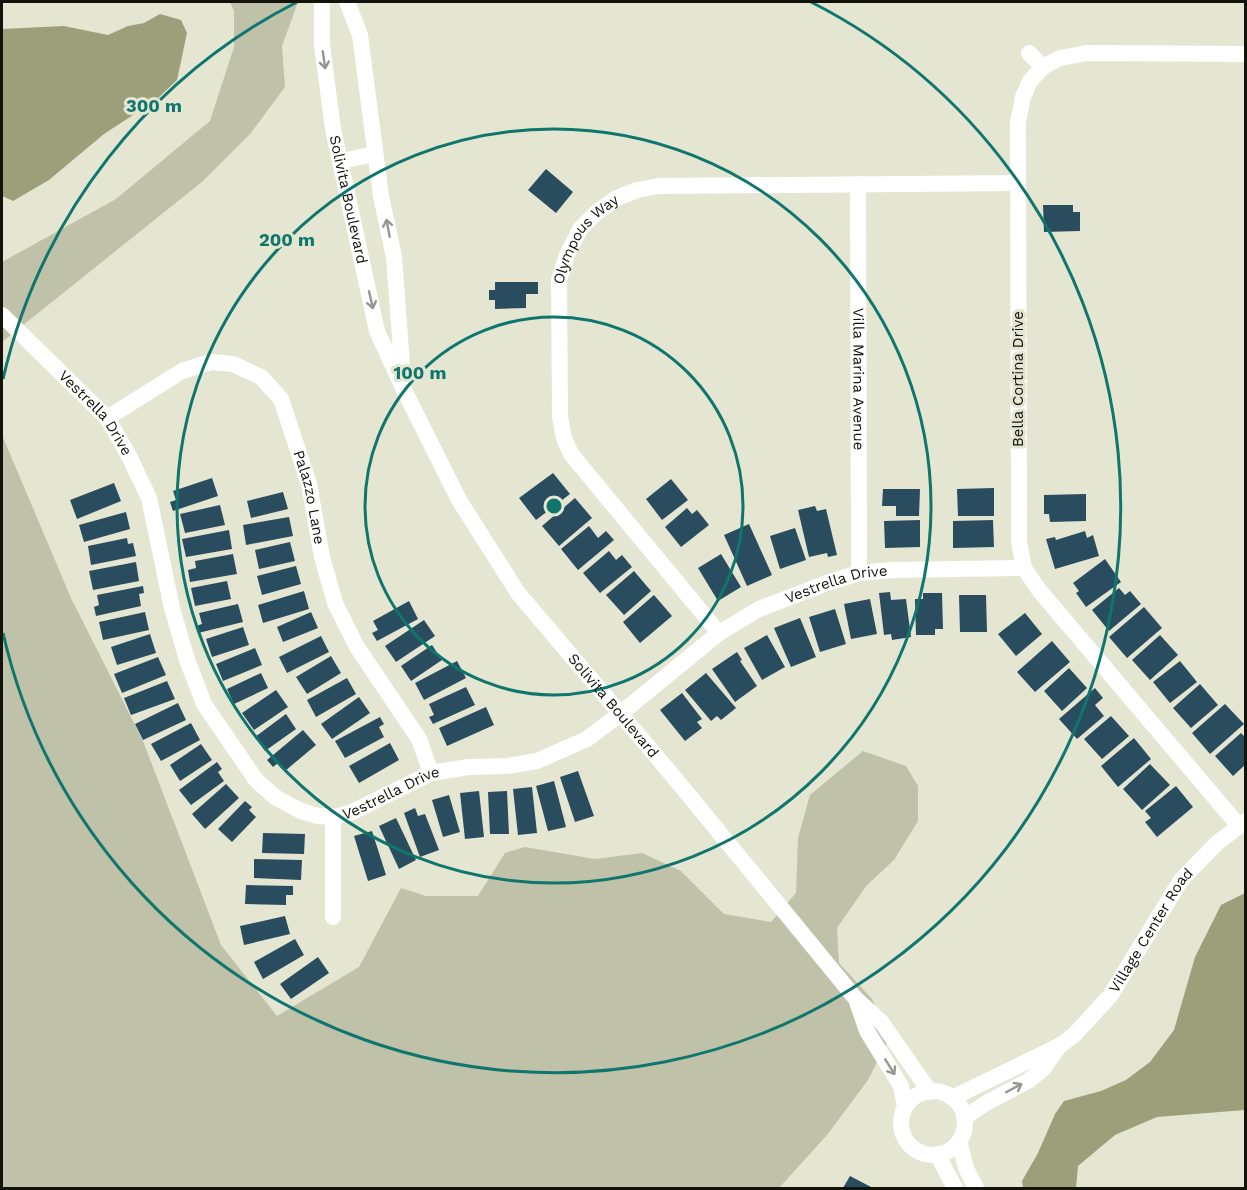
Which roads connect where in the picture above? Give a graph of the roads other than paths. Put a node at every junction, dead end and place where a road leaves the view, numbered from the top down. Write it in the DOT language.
graph roads {
  1 [pos="321,2"];
  2 [pos="347,2"];
  3 [pos="1029,53"];
  4 [pos="1245,54"];
  5 [pos="1043,67"];
  6 [pos="375,154"];
  7 [pos="340,161"];
  8 [pos="1018,183"];
  9 [pos="858,184"];
  10 [pos="2,315"];
  11 [pos="404,390"];
  12 [pos="107,418"];
  13 [pos="1024,568"];
  14 [pos="859,573"];
  15 [pos="718,633"];
  16 [pos="620,714"];
  17 [pos="431,773"];
  18 [pos="333,817"];
  19 [pos="1242,823"];
  20 [pos="333,916"];
  21 [pos="856,999"];
  22 [pos="1060,1045"];
  23 [pos="930,1092"];
  24 [pos="952,1098"];
  25 [pos="905,1107"];
  26 [pos="964,1118"];
  27 [pos="959,1141"];
  28 [pos="937,1154"];
  29 [pos="955,1188"];
  30 [pos="976,1188"];
  1 -- 7 [label="street, Solivita Boulevard, one-way"];
  2 -- 6 [label="street, Solivita Boulevard"];
  3 -- 5 [label="street"];
  4 -- 5 [label="street"];
  5 -- 8 [label="street, Bella Cortina Drive"];
  6 -- 7 [label="street"];
  11 -- 6 [label="street, Solivita Boulevard, one-way"];
  7 -- 11 [label="street, Solivita Boulevard, one-way"];
  8 -- 9 [label="street, Olympous Way"];
  8 -- 13 [label="street, Bella Cortina Drive"];
  9 -- 14 [label="street, Villa Marina Avenue"];
  9 -- 15 [label="street, Olympous Way"];
  10 -- 12 [label="street, Vestrella Drive"];
  11 -- 16 [label="street, Solivita Boulevard"];
  12 -- 17 [label="street, Palazzo Lane"];
  12 -- 18 [label="street, Vestrella Drive"];
  13 -- 14 [label="street, Vestrella Drive"];
  13 -- 19 [label="street, Bella Cortina Drive"];
  14 -- 15 [label="street, Vestrella Drive"];
  15 -- 16 [label="street, Vestrella Drive"];
  16 -- 17 [label="street, Vestrella Drive"];
  16 -- 21 [label="street, Solivita Boulevard"];
  17 -- 18 [label="street, Vestrella Drive"];
  18 -- 20 [label="street"];
  19 -- 22 [label="street, Village Center Road"];
  21 -- 23 [label="street, Solivita Boulevard"];
  21 -- 25 [label="street, Solivita Boulevard, one-way"];
  22 -- 24 [label="street, Village Center Road"];
  26 -- 22 [label="street, Village Center Road, one-way"];
  23 -- 24 [label="street"];
  23 -- 25 [label="street"];
  24 -- 26 [label="street"];
  25 -- 28 [label="street"];
  26 -- 27 [label="street"];
  27 -- 28 [label="street"];
  27 -- 30 [label="street"];
  28 -- 29 [label="street"];
}
